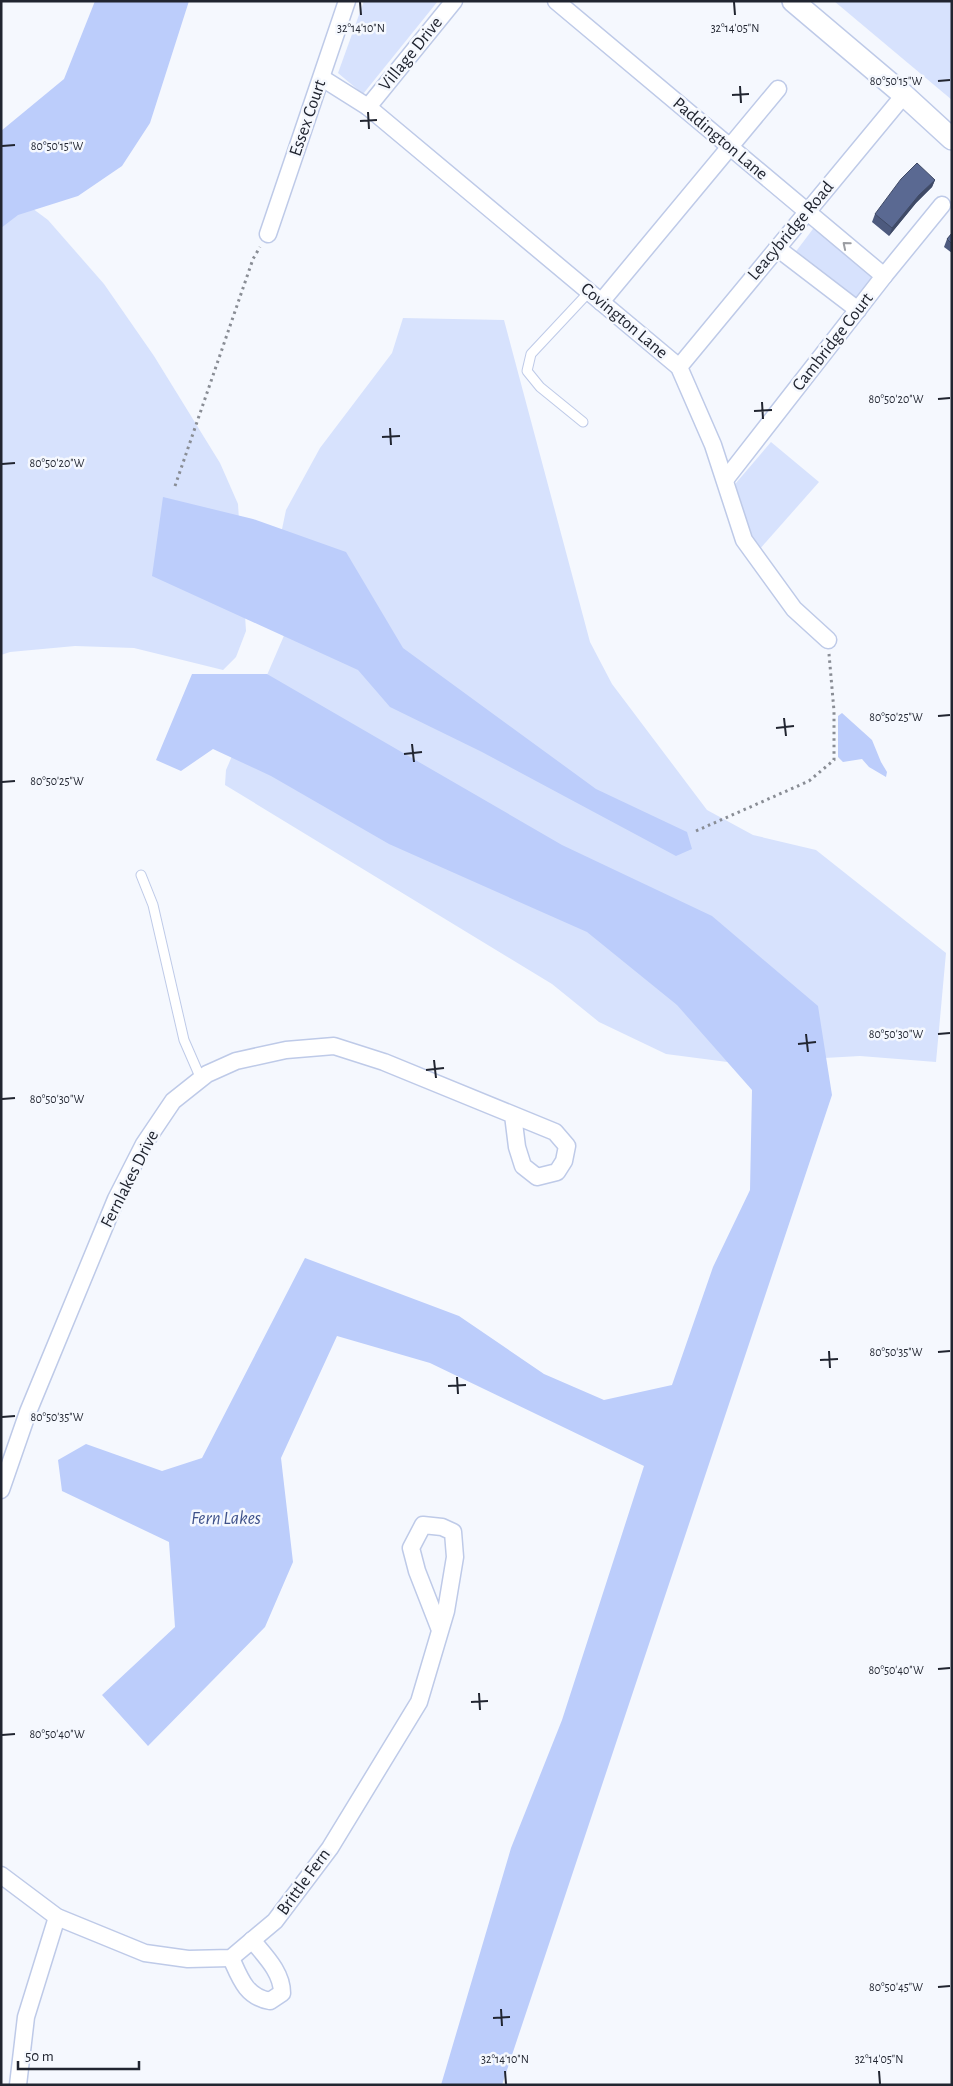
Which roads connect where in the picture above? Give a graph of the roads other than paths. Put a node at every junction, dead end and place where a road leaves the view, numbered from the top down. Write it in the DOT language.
graph roads {
  1 [pos="347,1"];
  2 [pos="454,1"];
  3 [pos="556,1"];
  4 [pos="794,1"];
  5 [pos="322,78"];
  6 [pos="778,89"];
  7 [pos="904,95"];
  8 [pos="368,107"];
  9 [pos="952,139"];
  10 [pos="729,147"];
  11 [pos="942,205"];
  12 [pos="807,212"];
  13 [pos="268,234"];
  14 [pos="777,248"];
  15 [pos="884,276"];
  16 [pos="595,297"];
  17 [pos="858,310"];
  18 [pos="679,367"];
  19 [pos="583,422"];
  20 [pos="725,480"];
  21 [pos="828,640"];
  22 [pos="141,875"];
  23 [pos="201,1079"];
  24 [pos="513,1115"];
  25 [pos="1,1490"];
  26 [pos="440,1630"];
  27 [pos="1,1875"];
  28 [pos="57,1918"];
  29 [pos="252,1940"];
  30 [pos="231,1958"];
  31 [pos="18,2085"];
  1 -- 5 [label="street, Essex Court"];
  2 -- 8 [label="street, Village Drive"];
  3 -- 10 [label="street, Paddington Lane"];
  4 -- 7 [label="street"];
  5 -- 8 [label="street, Covington Lane"];
  5 -- 13 [label="street, Essex Court"];
  6 -- 10 [label="street"];
  7 -- 9 [label="street"];
  7 -- 12 [label="street, Leacybridge Road"];
  8 -- 16 [label="street, Covington Lane"];
  10 -- 12 [label="street, Paddington Lane"];
  10 -- 16 [label="street"];
  11 -- 15 [label="street, Cambridge Court"];
  12 -- 14 [label="street, Leacybridge Road"];
  15 -- 12 [label="street, Paddington Lane, one-way"];
  14 -- 17 [label="street"];
  14 -- 18 [label="street, Leacybridge Road"];
  15 -- 17 [label="street, Cambridge Court"];
  16 -- 18 [label="street, Covington Lane"];
  16 -- 19 [label="lane"];
  17 -- 20 [label="street, Cambridge Court"];
  18 -- 20 [label="street, Covington Lane"];
  20 -- 21 [label="street, Covington Lane"];
  22 -- 23 [label="lane"];
  23 -- 24 [label="street, Fernlakes Drive"];
  23 -- 25 [label="street, Fernlakes Drive"];
  26 -- 26 [label="street, Brittle Fern"];
  26 -- 29 [label="street, Brittle Fern"];
  27 -- 28 [label="street"];
  28 -- 30 [label="street"];
  28 -- 31 [label="street"];
  29 -- 30 [label="street, Brittle Fern"];
  29 -- 30 [label="street"];
}
